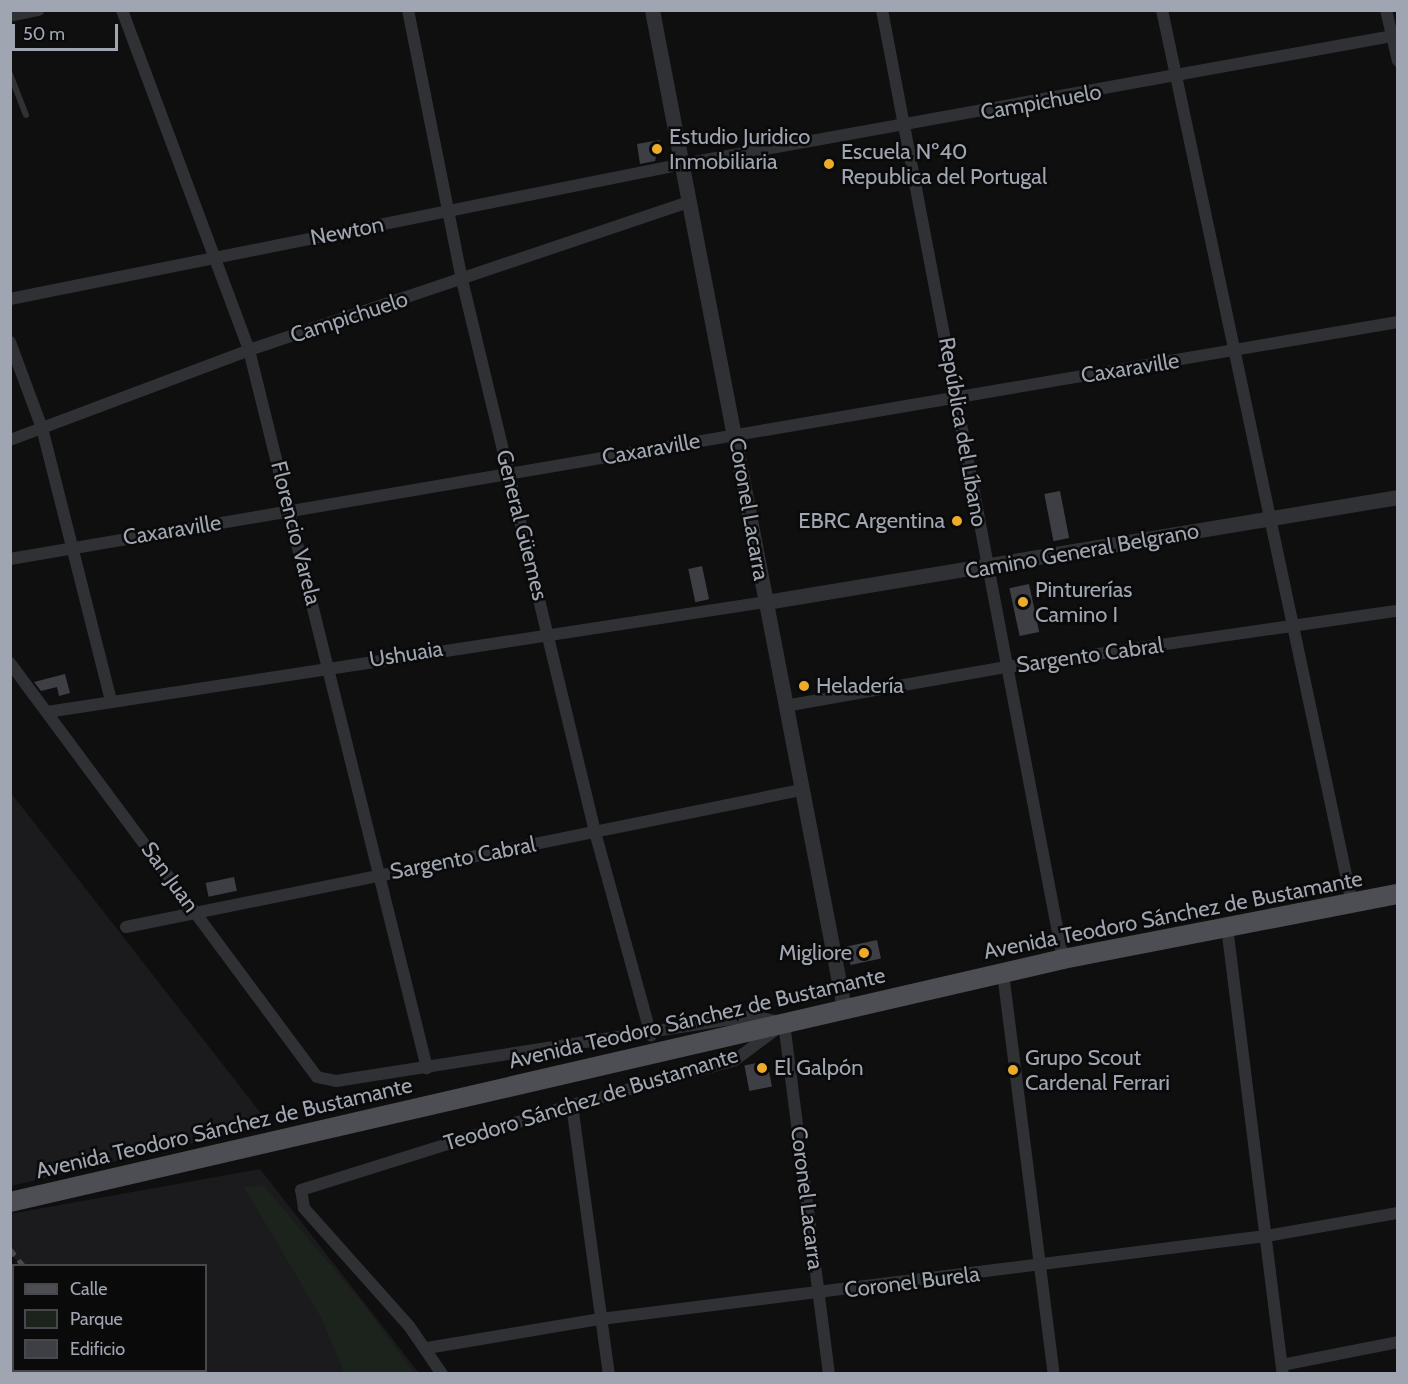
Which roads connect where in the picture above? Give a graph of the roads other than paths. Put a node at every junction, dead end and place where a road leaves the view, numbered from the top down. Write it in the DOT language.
graph roads {
  1 [pos="38,10"];
  2 [pos="122,10"];
  3 [pos="408,10"];
  4 [pos="652,10"];
  5 [pos="882,10"];
  6 [pos="1161,10"];
  7 [pos="1386,10"];
  8 [pos="10,16"];
  9 [pos="1395,36"];
  10 [pos="1398,61"];
  11 [pos="10,74"];
  12 [pos="1176,78"];
  13 [pos="26,115"];
  14 [pos="904,125"];
  15 [pos="683,164"];
  16 [pos="690,202"];
  17 [pos="450,212"];
  18 [pos="214,256"];
  19 [pos="462,280"];
  20 [pos="10,299"];
  21 [pos="1398,322"];
  22 [pos="10,342"];
  23 [pos="249,350"];
  24 [pos="1237,351"];
  25 [pos="958,396"];
  26 [pos="42,428"];
  27 [pos="735,434"];
  28 [pos="10,440"];
  29 [pos="508,474"];
  30 [pos="1398,497"];
  31 [pos="291,510"];
  32 [pos="1273,517"];
  33 [pos="75,546"];
  34 [pos="10,559"];
  35 [pos="987,568"];
  36 [pos="766,602"];
  37 [pos="1398,611"];
  38 [pos="1297,626"];
  39 [pos="549,632"];
  40 [pos="10,663"];
  41 [pos="329,665"];
  42 [pos="1007,667"];
  43 [pos="111,700"];
  44 [pos="785,706"];
  45 [pos="47,712"];
  46 [pos="801,790"];
  47 [pos="595,832"];
  48 [pos="381,875"];
  49 [pos="1398,894"];
  50 [pos="1352,903"];
  51 [pos="195,912"];
  52 [pos="126,927"];
  53 [pos="1227,927"];
  54 [pos="1063,959"];
  55 [pos="1003,973"];
  56 [pos="844,1008"];
  57 [pos="784,1023"];
  58 [pos="651,1035"];
  59 [pos="427,1068"];
  60 [pos="336,1081"];
  61 [pos="572,1105"];
  62 [pos="10,1202"];
  63 [pos="1398,1213"];
  64 [pos="1266,1236"];
  65 [pos="1041,1265"];
  66 [pos="819,1294"];
  67 [pos="601,1319"];
  68 [pos="1398,1342"];
  69 [pos="427,1348"];
  70 [pos="1283,1369"];
  71 [pos="442,1374"];
  72 [pos="609,1374"];
  73 [pos="829,1374"];
  74 [pos="1054,1374"];
  1 -- 8 [label="street"];
  2 -- 18 [label="street, Florencio Varela"];
  3 -- 17 [label="street, General Güemes"];
  4 -- 15 [label="street, Coronel Lacarra"];
  5 -- 14 [label="street, República del Líbano"];
  6 -- 12 [label="street"];
  7 -- 9 [label="street"];
  9 -- 10 [label="street"];
  9 -- 12 [label="street, Campichuelo"];
  11 -- 13 [label="lane"];
  12 -- 14 [label="street, Campichuelo"];
  12 -- 24 [label="street"];
  14 -- 15 [label="street, Campichuelo"];
  14 -- 25 [label="street, República del Líbano"];
  15 -- 16 [label="street, Coronel Lacarra"];
  15 -- 17 [label="street, Newton"];
  16 -- 19 [label="street, Campichuelo"];
  16 -- 27 [label="street, Coronel Lacarra"];
  17 -- 18 [label="street, Newton"];
  17 -- 19 [label="street, General Güemes"];
  18 -- 20 [label="street, Newton"];
  18 -- 23 [label="street, Florencio Varela"];
  19 -- 23 [label="street, Campichuelo"];
  19 -- 29 [label="street, General Güemes"];
  21 -- 24 [label="street, Caxaraville"];
  22 -- 26 [label="street"];
  23 -- 26 [label="street, Campichuelo"];
  23 -- 31 [label="street, Florencio Varela"];
  24 -- 25 [label="street, Caxaraville"];
  24 -- 32 [label="street"];
  25 -- 27 [label="street, Caxaraville"];
  25 -- 35 [label="street, República del Líbano"];
  26 -- 28 [label="street, Campichuelo"];
  26 -- 33 [label="street"];
  27 -- 29 [label="street, Caxaraville"];
  27 -- 36 [label="street, Coronel Lacarra"];
  29 -- 31 [label="street, Caxaraville"];
  29 -- 39 [label="street, General Güemes"];
  30 -- 32 [label="street, Camino General Belgrano"];
  31 -- 33 [label="street, Caxaraville"];
  31 -- 41 [label="street, Florencio Varela"];
  32 -- 35 [label="street, Camino General Belgrano"];
  32 -- 38 [label="street"];
  33 -- 34 [label="street, Caxaraville"];
  33 -- 43 [label="street"];
  35 -- 36 [label="street, Camino General Belgrano"];
  35 -- 42 [label="street, República del Líbano"];
  36 -- 39 [label="street, Ushuaia"];
  36 -- 44 [label="street, Coronel Lacarra"];
  37 -- 38 [label="street, Sargento Cabral"];
  38 -- 42 [label="street, Sargento Cabral"];
  38 -- 50 [label="street"];
  39 -- 41 [label="street, Ushuaia"];
  39 -- 47 [label="street, General Güemes"];
  40 -- 45 [label="street, San Juan"];
  41 -- 43 [label="street, Ushuaia"];
  41 -- 48 [label="street, Florencio Varela"];
  42 -- 44 [label="street, Sargento Cabral"];
  42 -- 54 [label="street, República del Líbano"];
  43 -- 45 [label="street, Ushuaia"];
  44 -- 46 [label="street, Coronel Lacarra"];
  45 -- 51 [label="street, San Juan"];
  46 -- 47 [label="street, Sargento Cabral"];
  46 -- 56 [label="street, Coronel Lacarra"];
  47 -- 48 [label="street, Sargento Cabral"];
  47 -- 58 [label="street, General Güemes"];
  48 -- 51 [label="street, Sargento Cabral"];
  48 -- 59 [label="street, Florencio Varela"];
  49 -- 50 [label="main road, Avenida Teodoro Sánchez de Bustamante"];
  50 -- 53 [label="main road, Avenida Teodoro Sánchez de Bustamante"];
  51 -- 52 [label="street, Sargento Cabral"];
  51 -- 60 [label="street, San Juan"];
  53 -- 54 [label="main road, Avenida Teodoro Sánchez de Bustamante"];
  53 -- 64 [label="street"];
  54 -- 55 [label="main road, Avenida Teodoro Sánchez de Bustamante"];
  55 -- 56 [label="main road, Avenida Teodoro Sánchez de Bustamante"];
  55 -- 65 [label="street"];
  56 -- 57 [label="main road, Avenida Teodoro Sánchez de Bustamante"];
  57 -- 58 [label="street, Teodoro Sánchez de Bustamante"];
  57 -- 61 [label="street, Teodoro Sánchez de Bustamante"];
  57 -- 62 [label="main road, Avenida Teodoro Sánchez de Bustamante"];
  57 -- 66 [label="street, Coronel Lacarra"];
  58 -- 59 [label="street, Teodoro Sánchez de Bustamante"];
  59 -- 60 [label="street, Teodoro Sánchez de Bustamante"];
  61 -- 67 [label="street"];
  61 -- 69 [label="street, Teodoro Sánchez de Bustamante"];
  63 -- 64 [label="street, Coronel Burela"];
  64 -- 65 [label="street, Coronel Burela"];
  64 -- 70 [label="street"];
  65 -- 66 [label="street, Coronel Burela"];
  65 -- 74 [label="street"];
  66 -- 67 [label="street, Coronel Burela"];
  66 -- 73 [label="street, Coronel Lacarra"];
  67 -- 69 [label="street, Coronel Burela"];
  67 -- 72 [label="street"];
  68 -- 70 [label="street"];
  69 -- 71 [label="street"];
}
